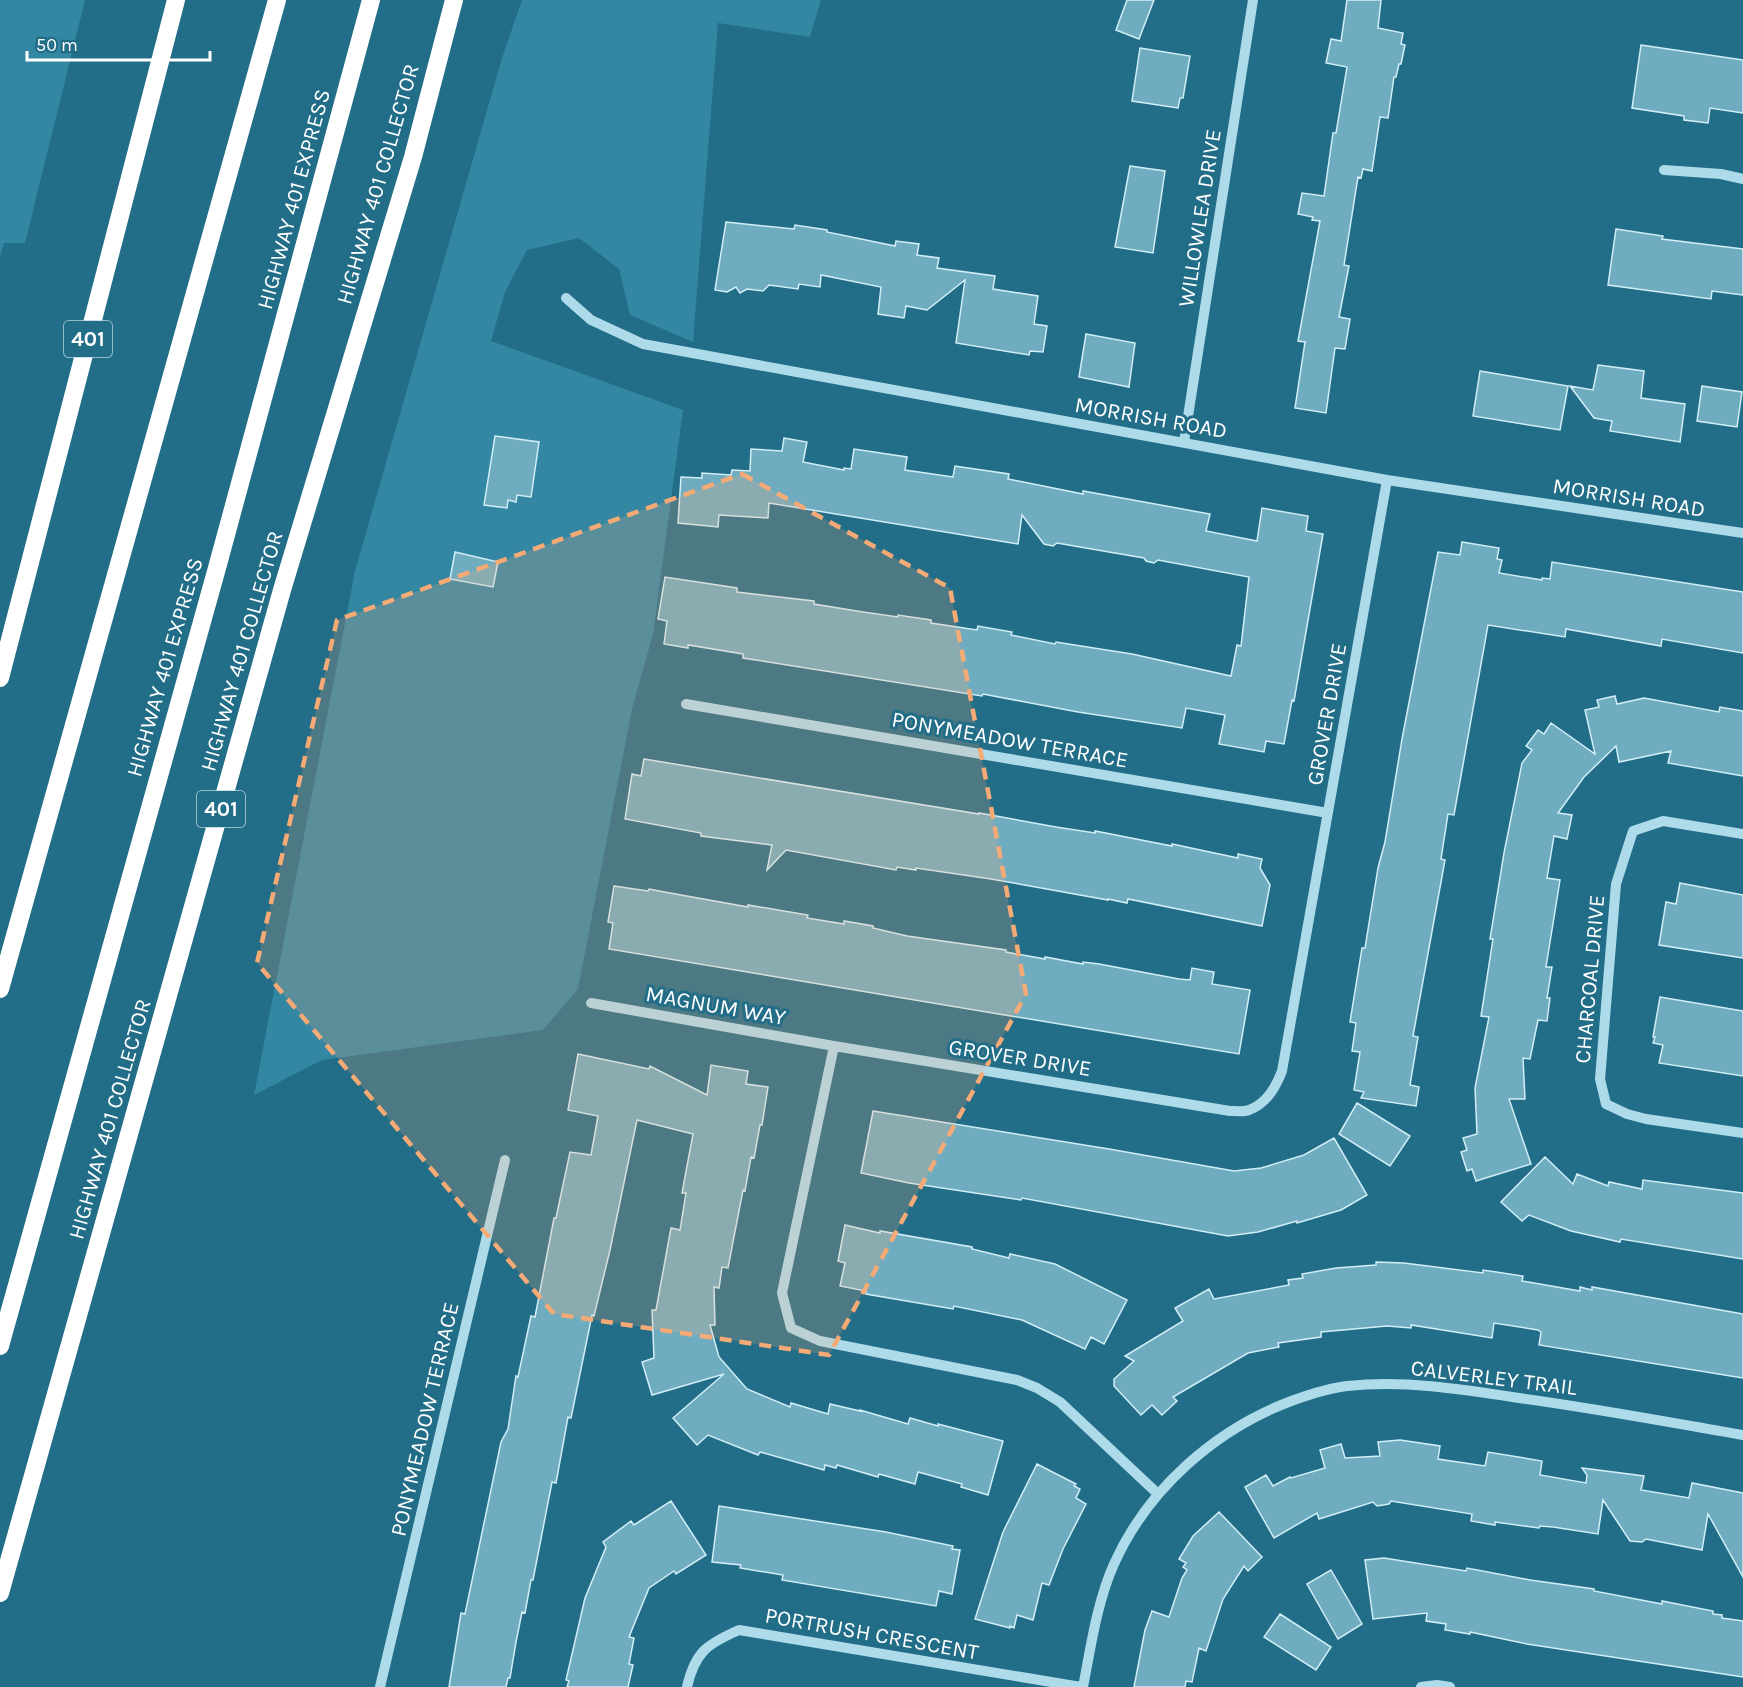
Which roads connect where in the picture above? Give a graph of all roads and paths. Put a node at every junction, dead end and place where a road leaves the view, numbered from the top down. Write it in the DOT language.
graph roads {
  1 [pos="176,0"];
  2 [pos="271,0"];
  3 [pos="277,0"];
  4 [pos="371,0"];
  5 [pos="375,0"];
  6 [pos="454,0"];
  7 [pos="1253,0"];
  8 [pos="268,33"];
  9 [pos="358,54"];
  10 [pos="1664,170"];
  11 [pos="1743,179"];
  12 [pos="566,298"];
  13 [pos="1184,442"];
  14 [pos="1387,480"];
  15 [pos="1743,533"];
  16 [pos="0,678"];
  17 [pos="686,704"];
  18 [pos="1328,813"];
  19 [pos="1743,834"];
  20 [pos="0,989"];
  21 [pos="591,1003"];
  22 [pos="834,1046"];
  23 [pos="1743,1133"];
  24 [pos="505,1160"];
  25 [pos="0,1346"];
  26 [pos="1743,1435"];
  27 [pos="1158,1494"];
  28 [pos="0,1593"];
  29 [pos="380,1687"];
  30 [pos="687,1687"];
  31 [pos="1082,1687"];
  32 [pos="1421,1687"];
  33 [pos="1450,1687"];
  1 -- 16 [label="highway, 401"];
  2 -- 8 [label="highway"];
  3 -- 8 [label="highway"];
  4 -- 9 [label="highway, HIGHWAY 401 EXPRESS"];
  5 -- 9 [label="highway"];
  6 -- 28 [label="highway, HIGHWAY 401 COLLECTOR / 401"];
  7 -- 13 [label="street, WILLOWLEA DRIVE"];
  8 -- 20 [label="highway"];
  9 -- 25 [label="highway, HIGHWAY 401 EXPRESS"];
  10 -- 11 [label="street"];
  12 -- 13 [label="street, MORRISH ROAD"];
  13 -- 14 [label="street, MORRISH ROAD"];
  14 -- 15 [label="street, MORRISH ROAD"];
  14 -- 18 [label="street, GROVER DRIVE"];
  17 -- 18 [label="street, PONYMEADOW TERRACE"];
  18 -- 22 [label="street, GROVER DRIVE"];
  19 -- 23 [label="street, CHARCOAL DRIVE"];
  21 -- 22 [label="street, MAGNUM WAY"];
  22 -- 27 [label="street"];
  24 -- 29 [label="street, PONYMEADOW TERRACE"];
  26 -- 27 [label="street, CALVERLEY TRAIL"];
  27 -- 31 [label="street, CALVERLEY TRAIL"];
  30 -- 31 [label="street, PORTRUSH CRESCENT"];
  32 -- 33 [label="street"];
}
